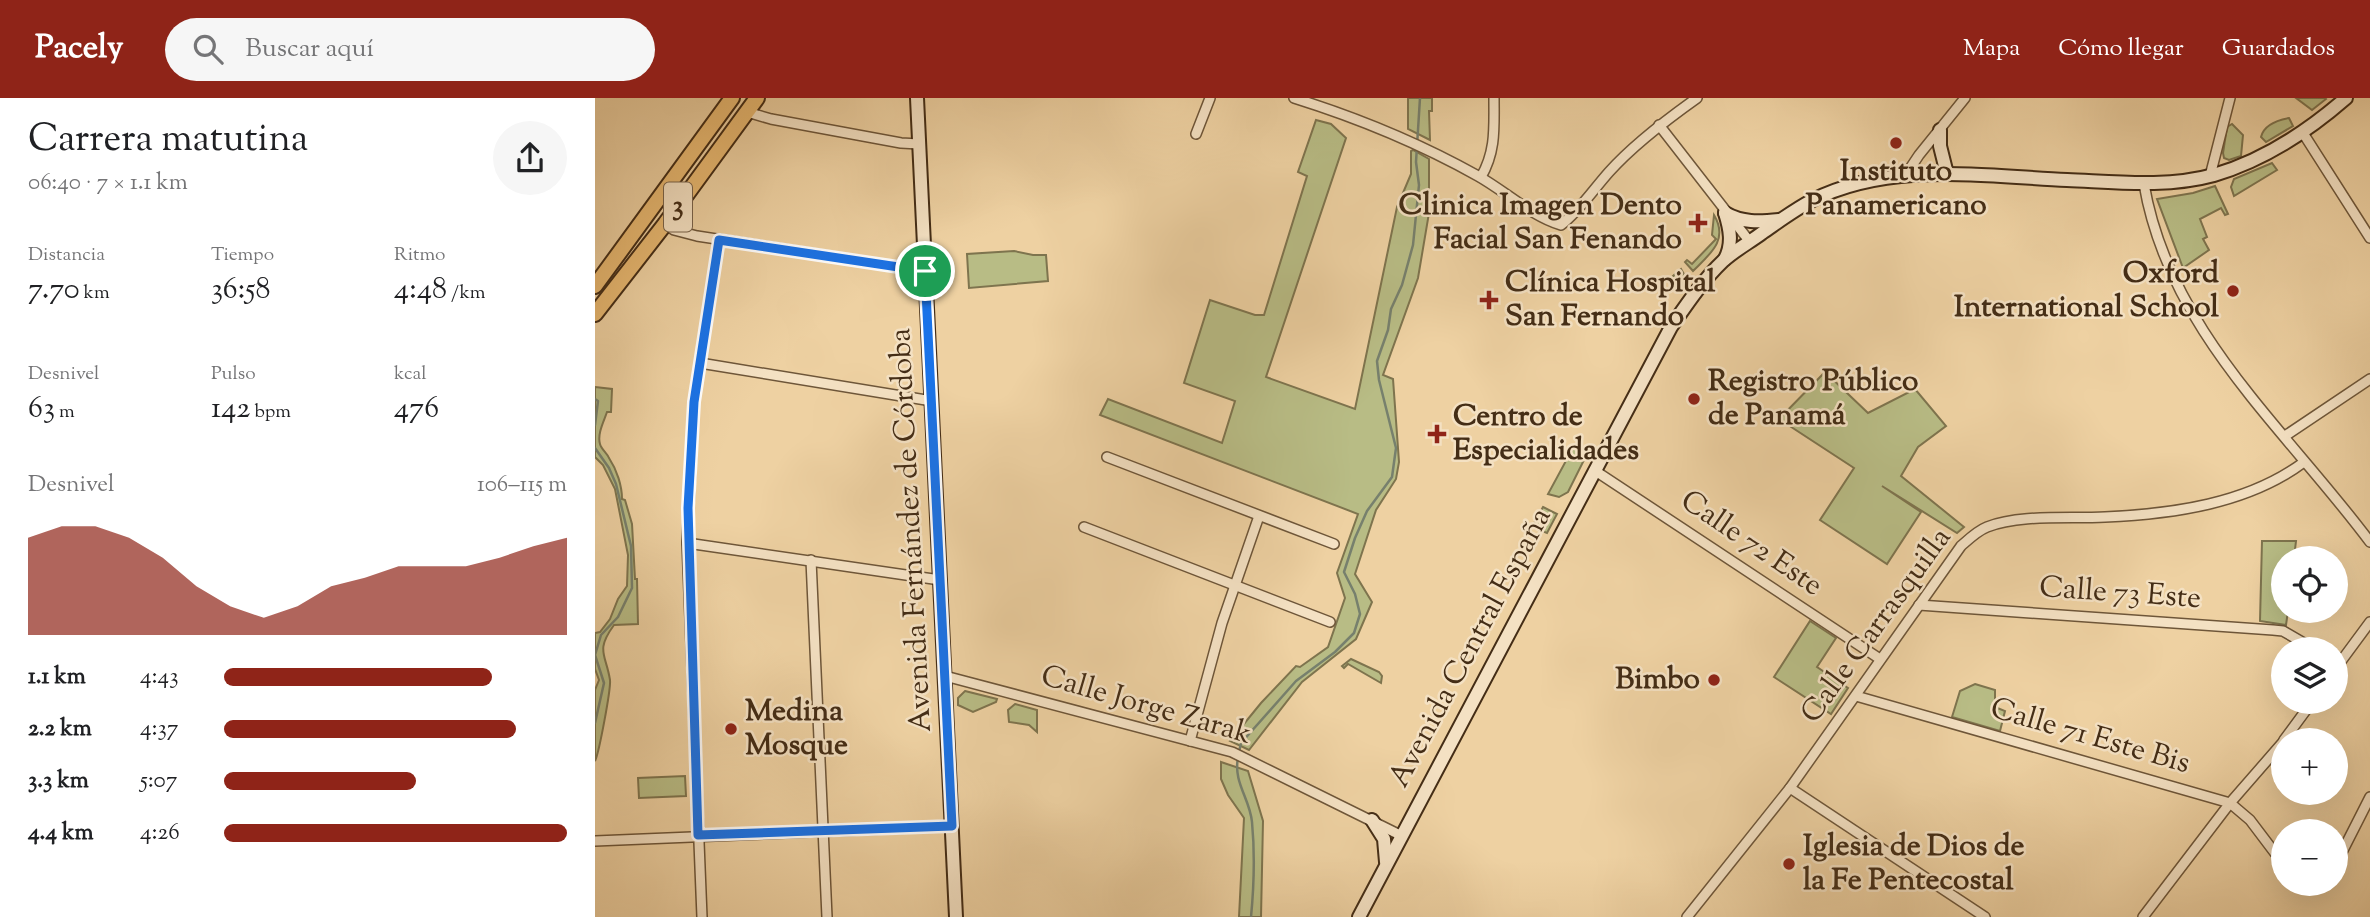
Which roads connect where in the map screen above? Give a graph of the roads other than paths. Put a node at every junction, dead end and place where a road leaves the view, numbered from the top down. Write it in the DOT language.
graph roads {
  1 [pos="732,98"];
  2 [pos="757,98"];
  3 [pos="917,98"];
  4 [pos="1209,98"];
  5 [pos="1294,98"];
  6 [pos="1330,98"];
  7 [pos="1494,98"];
  8 [pos="1697,98"];
  9 [pos="1965,98"];
  10 [pos="2230,98"];
  11 [pos="2346,98"];
  12 [pos="1328,109"];
  13 [pos="747,112"];
  14 [pos="1659,125"];
  15 [pos="1940,130"];
  16 [pos="2304,133"];
  17 [pos="1196,134"];
  18 [pos="919,144"];
  19 [pos="1947,174"];
  20 [pos="1905,176"];
  21 [pos="2210,176"];
  22 [pos="1481,177"];
  23 [pos="2144,184"];
  24 [pos="1725,213"];
  25 [pos="1781,220"];
  26 [pos="665,224"];
  27 [pos="2370,237"];
  28 [pos="719,240"];
  29 [pos="1750,242"];
  30 [pos="1725,259"];
  31 [pos="925,271"];
  32 [pos="595,286"];
  33 [pos="595,314"];
  34 [pos="700,363"];
  35 [pos="2370,379"];
  36 [pos="932,401"];
  37 [pos="2285,436"];
  38 [pos="1107,457"];
  39 [pos="2304,462"];
  40 [pos="1594,470"];
  41 [pos="1259,516"];
  42 [pos="1084,527"];
  43 [pos="2368,535"];
  44 [pos="687,543"];
  45 [pos="1334,544"];
  46 [pos="811,560"];
  47 [pos="940,580"];
  48 [pos="1234,586"];
  49 [pos="1919,605"];
  50 [pos="1330,622"];
  51 [pos="2370,622"];
  52 [pos="2293,637"];
  53 [pos="2348,651"];
  54 [pos="1880,659"];
  55 [pos="945,676"];
  56 [pos="1856,696"];
  57 [pos="1190,741"];
  58 [pos="2271,756"];
  59 [pos="1790,788"];
  60 [pos="2370,797"];
  61 [pos="2230,803"];
  62 [pos="1372,820"];
  63 [pos="952,826"];
  64 [pos="823,832"];
  65 [pos="698,835"];
  66 [pos="1402,836"];
  67 [pos="2348,840"];
  68 [pos="595,841"];
  69 [pos="2271,848"];
  70 [pos="1385,866"];
  71 [pos="702,917"];
  72 [pos="827,917"];
  73 [pos="956,917"];
  74 [pos="1359,917"];
  75 [pos="1687,917"];
  76 [pos="1985,917"];
  77 [pos="2143,917"];
  1 -- 32 [label="main road, 3"];
  2 -- 13 [label="main road, 3"];
  3 -- 18 [label="main road, Avenida Fernández de Córdoba"];
  4 -- 17 [label="street"];
  5 -- 12 [label="street"];
  6 -- 12 [label="street"];
  7 -- 22 [label="street"];
  8 -- 14 [label="street"];
  9 -- 15 [label="street"];
  10 -- 21 [label="street"];
  11 -- 16 [label="main road, Avenida Central España"];
  12 -- 22 [label="street"];
  13 -- 18 [label="street"];
  13 -- 26 [label="main road, 3"];
  14 -- 22 [label="street"];
  14 -- 24 [label="street"];
  15 -- 19 [label="main road"];
  15 -- 20 [label="street"];
  16 -- 21 [label="main road, Avenida Central España"];
  16 -- 27 [label="street"];
  18 -- 31 [label="main road, Avenida Fernández de Córdoba"];
  19 -- 20 [label="main road, Avenida Central España"];
  19 -- 23 [label="main road, Avenida Central España"];
  20 -- 25 [label="main road, Avenida Central España"];
  21 -- 23 [label="main road, Avenida Central España"];
  23 -- 37 [label="street"];
  24 -- 25 [label="main road"];
  24 -- 29 [label="street"];
  24 -- 30 [label="main road"];
  25 -- 29 [label="main road, Avenida Central España"];
  26 -- 28 [label="street"];
  26 -- 33 [label="main road, 3"];
  28 -- 31 [label="street"];
  28 -- 34 [label="street"];
  29 -- 30 [label="main road, Avenida Central España"];
  30 -- 40 [label="main road, Avenida Central España"];
  31 -- 36 [label="main road, Avenida Fernández de Córdoba"];
  34 -- 36 [label="street"];
  34 -- 44 [label="street"];
  35 -- 37 [label="street"];
  36 -- 47 [label="main road, Avenida Fernández de Córdoba"];
  37 -- 39 [label="street"];
  38 -- 41 [label="street"];
  39 -- 43 [label="street"];
  39 -- 49 [label="street, Calle Carrasquilla"];
  40 -- 54 [label="street, Calle 72 Este"];
  40 -- 66 [label="main road, Avenida Central España"];
  41 -- 45 [label="street"];
  41 -- 48 [label="street"];
  42 -- 48 [label="street"];
  44 -- 46 [label="street"];
  44 -- 65 [label="street"];
  46 -- 47 [label="street"];
  46 -- 64 [label="street"];
  47 -- 55 [label="main road, Avenida Fernández de Córdoba"];
  48 -- 50 [label="street"];
  48 -- 57 [label="street"];
  49 -- 52 [label="street, Calle 73 Este"];
  49 -- 54 [label="street, Calle Carrasquilla"];
  51 -- 53 [label="street"];
  54 -- 56 [label="street, Calle Carrasquilla"];
  55 -- 57 [label="street, Calle Jorge Zarak"];
  55 -- 63 [label="main road, Avenida Fernández de Córdoba"];
  56 -- 59 [label="street, Calle Carrasquilla"];
  56 -- 61 [label="street, Calle 71 Este Bis"];
  57 -- 62 [label="street, Calle Jorge Zarak"];
  58 -- 61 [label="street"];
  59 -- 75 [label="street, Calle Carrasquilla"];
  59 -- 76 [label="street"];
  60 -- 67 [label="street"];
  61 -- 69 [label="street, Calle 71 Este Bis"];
  61 -- 77 [label="street"];
  62 -- 66 [label="street, Calle Jorge Zarak"];
  62 -- 70 [label="main road"];
  63 -- 64 [label="street"];
  63 -- 73 [label="main road, Avenida Fernández de Córdoba"];
  64 -- 65 [label="street"];
  64 -- 72 [label="street"];
  65 -- 68 [label="street"];
  65 -- 71 [label="street"];
  66 -- 70 [label="main road, Avenida Central España"];
  70 -- 74 [label="main road, Avenida Central España"];
}
